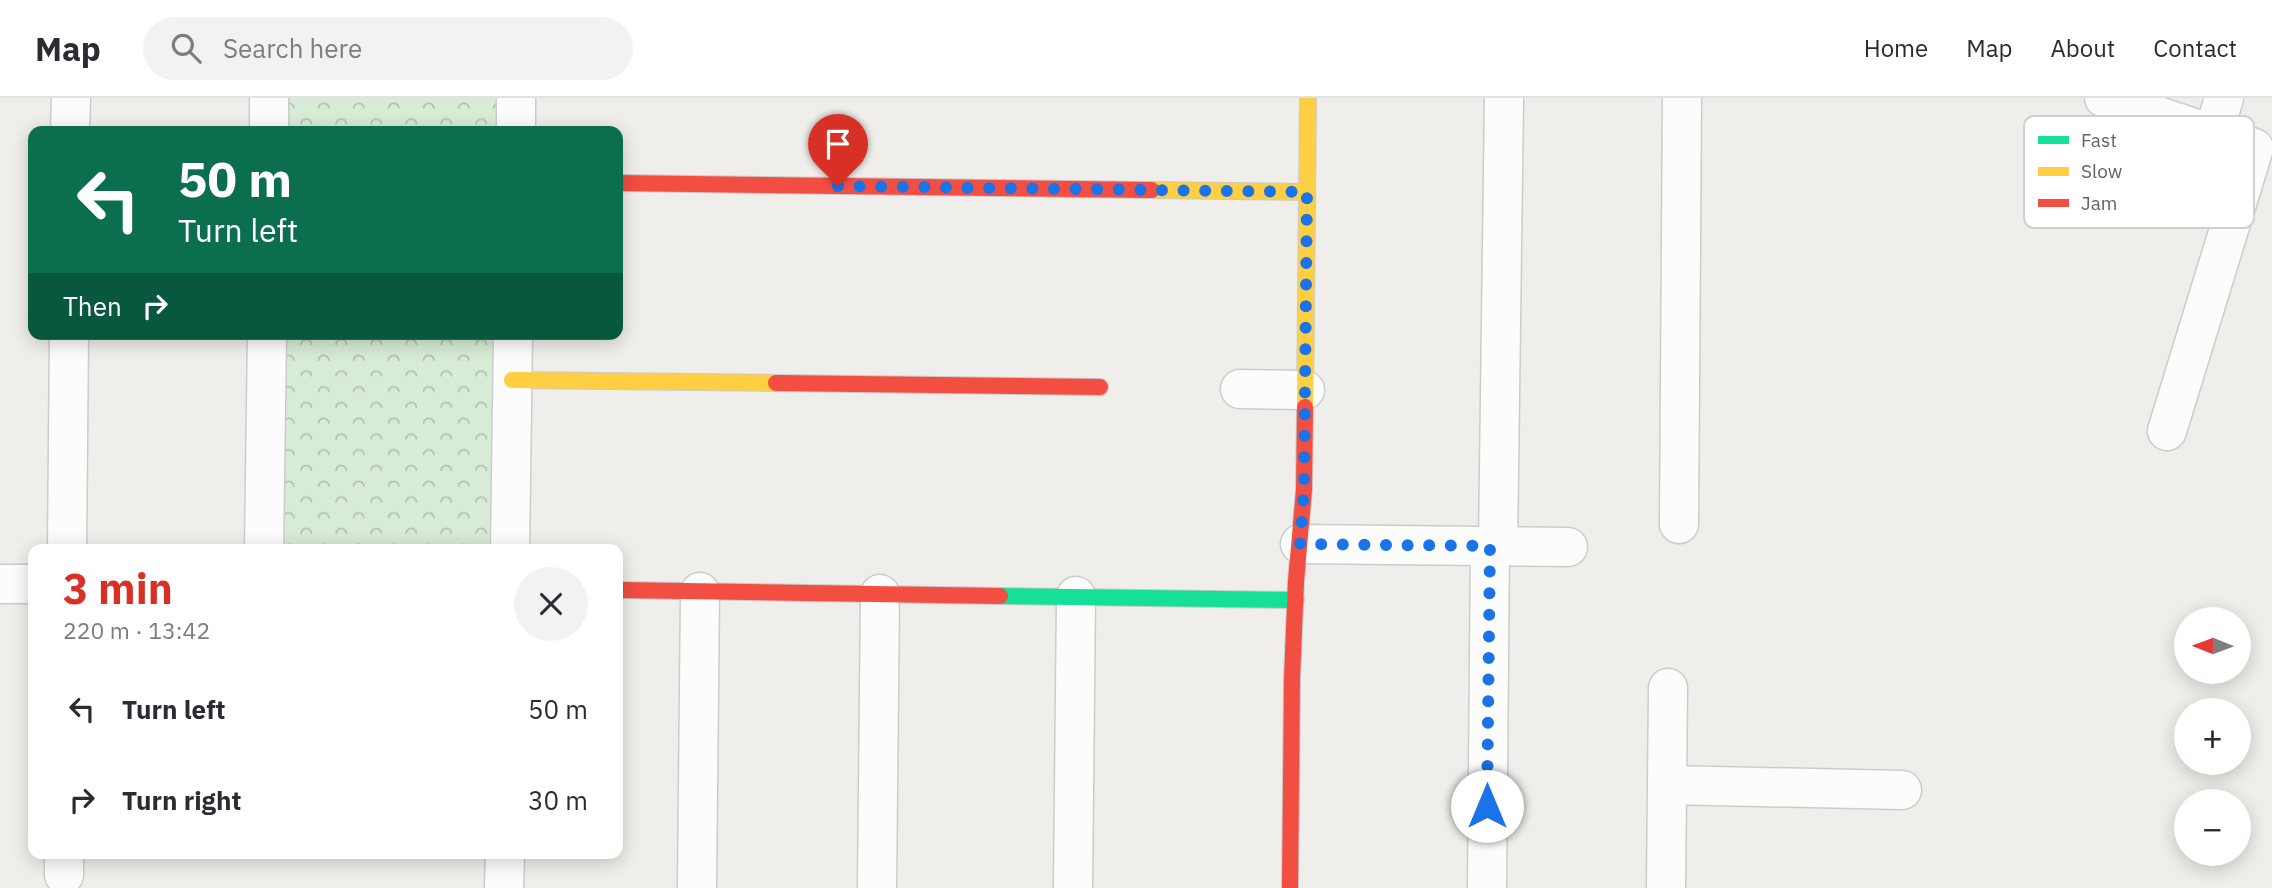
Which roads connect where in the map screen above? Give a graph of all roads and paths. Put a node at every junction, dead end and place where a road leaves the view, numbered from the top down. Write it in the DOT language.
graph roads {
  1 [pos="71,98"];
  2 [pos="270,98"];
  3 [pos="516,98"];
  4 [pos="1308,98"];
  5 [pos="1504,98"];
  6 [pos="1682,98"];
  7 [pos="2104,98"];
  8 [pos="2224,98"];
  9 [pos="2157,116"];
  10 [pos="2219,116"];
  11 [pos="70,126"];
  12 [pos="269,126"];
  13 [pos="516,126"];
  14 [pos="623,183"];
  15 [pos="1307,192"];
  16 [pos="2229,228"];
  17 [pos="69,340"];
  18 [pos="267,340"];
  19 [pos="513,340"];
  20 [pos="512,380"];
  21 [pos="1100,387"];
  22 [pos="1240,389"];
  23 [pos="1305,390"];
  24 [pos="2166,431"];
  25 [pos="1679,524"];
  26 [pos="67,544"];
  27 [pos="264,544"];
  28 [pos="510,544"];
  29 [pos="1300,544"];
  30 [pos="1494,546"];
  31 [pos="1568,547"];
  32 [pos="0,584"];
  33 [pos="28,584"];
  34 [pos="623,590"];
  35 [pos="700,592"];
  36 [pos="880,594"];
  37 [pos="1076,596"];
  38 [pos="1296,600"];
  39 [pos="1668,688"];
  40 [pos="1667,785"];
  41 [pos="1902,790"];
  42 [pos="505,859"];
  43 [pos="505,888"];
  44 [pos="697,888"];
  45 [pos="877,888"];
  46 [pos="1073,888"];
  47 [pos="1290,888"];
  48 [pos="1487,888"];
  49 [pos="1666,888"];
  1 -- 11 [label="street"];
  2 -- 12 [label="street"];
  3 -- 13 [label="street"];
  4 -- 15 [label="street"];
  5 -- 30 [label="street"];
  6 -- 25 [label="street"];
  7 -- 9 [label="street"];
  8 -- 10 [label="street"];
  14 -- 15 [label="street"];
  15 -- 23 [label="street"];
  16 -- 24 [label="street"];
  17 -- 26 [label="street"];
  18 -- 27 [label="street"];
  19 -- 20 [label="street"];
  20 -- 21 [label="street"];
  20 -- 28 [label="street"];
  22 -- 23 [label="street"];
  23 -- 29 [label="street"];
  29 -- 30 [label="street"];
  29 -- 38 [label="street"];
  30 -- 31 [label="street"];
  30 -- 48 [label="street"];
  32 -- 33 [label="street"];
  34 -- 35 [label="street"];
  35 -- 36 [label="street"];
  35 -- 44 [label="street"];
  36 -- 37 [label="street"];
  36 -- 45 [label="street"];
  37 -- 38 [label="street"];
  37 -- 46 [label="street"];
  38 -- 47 [label="street"];
  39 -- 40 [label="street"];
  40 -- 41 [label="street"];
  40 -- 49 [label="street"];
  42 -- 43 [label="street"];
}
